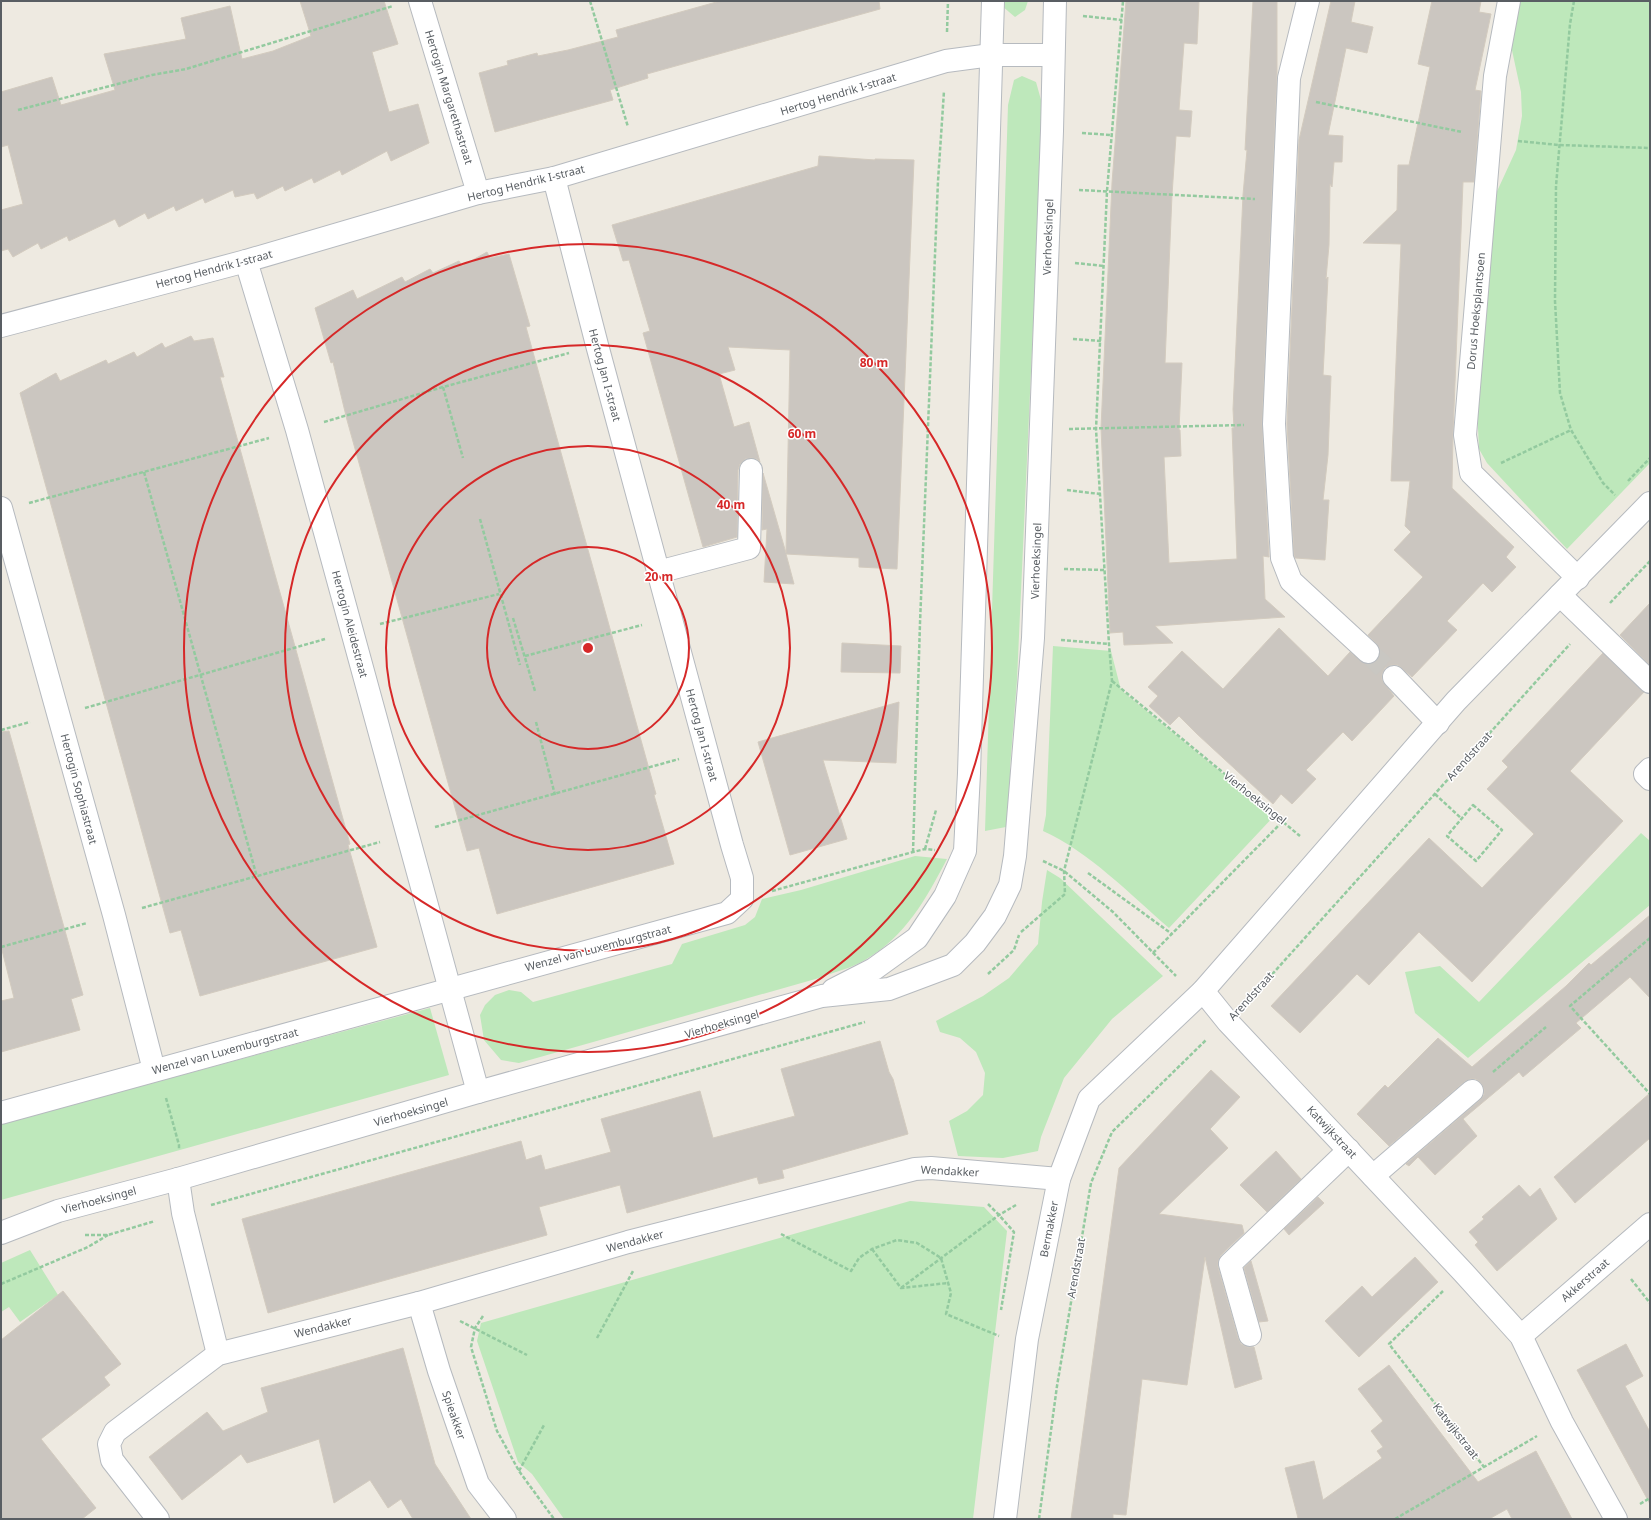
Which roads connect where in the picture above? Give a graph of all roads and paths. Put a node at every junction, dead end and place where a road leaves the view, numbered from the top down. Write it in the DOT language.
graph roads {
  1 [pos="420,1"];
  2 [pos="590,1"];
  3 [pos="948,1"];
  4 [pos="994,1"];
  5 [pos="1123,1"];
  6 [pos="1308,1"];
  7 [pos="1509,1"];
  8 [pos="1574,1"];
  9 [pos="394,6"];
  10 [pos="1055,7"];
  11 [pos="1122,20"];
  12 [pos="992,55"];
  13 [pos="1053,55"];
  14 [pos="946,61"];
  15 [pos="1288,96"];
  16 [pos="18,110"];
  17 [pos="1490,138"];
  18 [pos="1559,145"];
  19 [pos="1650,148"];
  20 [pos="636,154"];
  21 [pos="554,178"];
  22 [pos="1050,189"];
  23 [pos="1107,191"];
  24 [pos="478,193"];
  25 [pos="1284,200"];
  26 [pos="246,261"];
  27 [pos="1,326"];
  28 [pos="443,387"];
  29 [pos="1274,424"];
  30 [pos="1041,428"];
  31 [pos="1096,429"];
  32 [pos="1571,430"];
  33 [pos="463,458"];
  34 [pos="752,470"];
  35 [pos="144,472"];
  36 [pos="1474,476"];
  37 [pos="1615,495"];
  38 [pos="1650,503"];
  39 [pos="1,508"];
  40 [pos="480,519"];
  41 [pos="1650,561"];
  42 [pos="1036,568"];
  43 [pos="1104,570"];
  44 [pos="658,572"];
  45 [pos="1578,578"];
  46 [pos="500,594"];
  47 [pos="1560,595"];
  48 [pos="513,618"];
  49 [pos="670,618"];
  50 [pos="1588,624"];
  51 [pos="351,631"];
  52 [pos="1033,638"];
  53 [pos="1109,644"];
  54 [pos="1368,652"];
  55 [pos="525,656"];
  56 [pos="520,665"];
  57 [pos="201,675"];
  58 [pos="1394,677"];
  59 [pos="1112,681"];
  60 [pos="1650,682"];
  61 [pos="535,691"];
  62 [pos="58,715"];
  63 [pos="536,722"];
  64 [pos="1438,723"];
  65 [pos="1,730"];
  66 [pos="707,751"];
  67 [pos="1650,769"];
  68 [pos="1650,778"];
  69 [pos="1435,794"];
  70 [pos="555,795"];
  71 [pos="1462,819"];
  72 [pos="1283,821"];
  73 [pos="409,835"];
  74 [pos="965,851"];
  75 [pos="913,852"];
  76 [pos="1323,854"];
  77 [pos="1015,856"];
  78 [pos="1064,871"];
  79 [pos="1088,873"];
  80 [pos="256,877"];
  81 [pos="742,899"];
  82 [pos="114,915"];
  83 [pos="1019,933"];
  84 [pos="1172,934"];
  85 [pos="1650,938"];
  86 [pos="1,947"];
  87 [pos="1153,952"];
  88 [pos="449,989"];
  89 [pos="1203,991"];
  90 [pos="822,996"];
  91 [pos="1228,1022"];
  92 [pos="1546,1027"];
  93 [pos="154,1070"];
  94 [pos="1472,1091"];
  95 [pos="478,1092"];
  96 [pos="1650,1094"];
  97 [pos="1,1113"];
  98 [pos="1349,1150"];
  99 [pos="1373,1176"];
  100 [pos="178,1179"];
  101 [pos="1059,1179"];
  102 [pos="1091,1183"];
  103 [pos="982,1203"];
  104 [pos="1019,1203"];
  105 [pos="999,1215"];
  106 [pos="1650,1224"];
  107 [pos="787,1230"];
  108 [pos="1,1232"];
  109 [pos="108,1235"];
  110 [pos="872,1249"];
  111 [pos="941,1258"];
  112 [pos="628,1269"];
  113 [pos="1463,1272"];
  114 [pos="948,1282"];
  115 [pos="1,1284"];
  116 [pos="901,1288"];
  117 [pos="419,1303"];
  118 [pos="485,1312"];
  119 [pos="1001,1313"];
  120 [pos="475,1328"];
  121 [pos="998,1328"];
  122 [pos="997,1335"];
  123 [pos="1250,1335"];
  124 [pos="1521,1336"];
  125 [pos="597,1338"];
  126 [pos="1027,1339"];
  127 [pos="996,1343"];
  128 [pos="218,1354"];
  129 [pos="527,1355"];
  130 [pos="1562,1422"];
  131 [pos="544,1425"];
  132 [pos="1484,1467"];
  133 [pos="519,1471"];
  134 [pos="158,1519"];
  135 [pos="505,1519"];
  136 [pos="554,1519"];
  137 [pos="1005,1519"];
  138 [pos="1039,1519"];
  139 [pos="1395,1519"];
  140 [pos="1616,1519"];
  1 -- 24 [label="street, Hertogin Margarethastraat"];
  2 -- 20 [label="path"];
  3 -- 14 [label="path"];
  4 -- 12 [label="street, Vierhoeksingel"];
  5 -- 11 [label="path"];
  6 -- 15 [label="street"];
  7 -- 17 [label="street, Dorus Hoeksplantsoen"];
  8 -- 18 [label="path"];
  9 -- 16 [label="path"];
  10 -- 11 [label="path"];
  10 -- 13 [label="street, Vierhoeksingel"];
  11 -- 23 [label="path"];
  12 -- 13 [label="street, Hertog Hendrik I-straat"];
  12 -- 14 [label="street, Hertog Hendrik I-straat"];
  12 -- 74 [label="street, Vierhoeksingel"];
  13 -- 22 [label="street, Vierhoeksingel"];
  14 -- 20 [label="street, Hertog Hendrik I-straat"];
  14 -- 75 [label="path"];
  15 -- 17 [label="path"];
  15 -- 25 [label="street"];
  17 -- 18 [label="path"];
  17 -- 36 [label="street, Dorus Hoeksplantsoen"];
  18 -- 19 [label="path"];
  18 -- 32 [label="path"];
  20 -- 21 [label="street, Hertog Hendrik I-straat"];
  21 -- 24 [label="street, Hertog Hendrik I-straat"];
  21 -- 44 [label="street, Hertog Jan I-straat"];
  22 -- 23 [label="path"];
  22 -- 30 [label="street, Vierhoeksingel"];
  23 -- 25 [label="path"];
  23 -- 31 [label="path"];
  24 -- 26 [label="street, Hertog Hendrik I-straat"];
  25 -- 29 [label="street"];
  26 -- 27 [label="street, Hertog Hendrik I-straat"];
  26 -- 51 [label="street, Hertogin Aleidestraat"];
  28 -- 33 [label="path"];
  29 -- 31 [label="path"];
  29 -- 54 [label="street"];
  30 -- 31 [label="path"];
  30 -- 42 [label="street, Vierhoeksingel"];
  31 -- 43 [label="path"];
  32 -- 36 [label="path"];
  32 -- 37 [label="path"];
  34 -- 44 [label="street"];
  35 -- 57 [label="path"];
  36 -- 45 [label="street, Dorus Hoeksplantsoen"];
  38 -- 45 [label="street"];
  39 -- 62 [label="street, Hertogin Sophiastraat"];
  40 -- 46 [label="path"];
  41 -- 50 [label="path, Arendstraat"];
  42 -- 43 [label="path"];
  42 -- 52 [label="street, Vierhoeksingel"];
  43 -- 53 [label="path"];
  44 -- 49 [label="street, Hertog Jan I-straat"];
  45 -- 47 [label="street"];
  46 -- 51 [label="path"];
  46 -- 56 [label="path"];
  47 -- 50 [label="street"];
  47 -- 64 [label="street"];
  48 -- 55 [label="path"];
  49 -- 55 [label="path"];
  49 -- 66 [label="street, Hertog Jan I-straat"];
  50 -- 60 [label="street"];
  50 -- 69 [label="path, Arendstraat"];
  51 -- 57 [label="path"];
  51 -- 73 [label="street, Hertogin Aleidestraat"];
  52 -- 53 [label="path"];
  52 -- 77 [label="street, Vierhoeksingel"];
  53 -- 59 [label="path"];
  55 -- 61 [label="path"];
  57 -- 62 [label="path"];
  57 -- 80 [label="path"];
  58 -- 64 [label="street"];
  59 -- 72 [label="path, Vierhoeksingel"];
  59 -- 78 [label="path"];
  62 -- 65 [label="path"];
  62 -- 82 [label="street, Hertogin Sophiastraat"];
  63 -- 70 [label="path"];
  64 -- 76 [label="street"];
  66 -- 70 [label="path"];
  66 -- 81 [label="street, Hertog Jan I-straat"];
  67 -- 68 [label="street"];
  69 -- 71 [label="path"];
  69 -- 91 [label="path, Arendstraat"];
  70 -- 73 [label="path"];
  71 -- 71 [label="path"];
  72 -- 76 [label="path, Vierhoeksingel"];
  72 -- 84 [label="path"];
  73 -- 80 [label="path"];
  73 -- 88 [label="street, Hertogin Aleidestraat"];
  74 -- 75 [label="path"];
  74 -- 90 [label="street, Vierhoeksingel"];
  75 -- 81 [label="path"];
  76 -- 89 [label="street"];
  77 -- 78 [label="path"];
  77 -- 90 [label="street, Vierhoeksingel"];
  78 -- 83 [label="path"];
  78 -- 87 [label="path"];
  79 -- 84 [label="path"];
  80 -- 82 [label="path"];
  81 -- 88 [label="street, Wenzel van Luxemburgstraat"];
  82 -- 86 [label="path"];
  82 -- 93 [label="street, Hertogin Sophiastraat"];
  84 -- 87 [label="path"];
  85 -- 96 [label="path"];
  87 -- 89 [label="path"];
  88 -- 93 [label="street, Wenzel van Luxemburgstraat"];
  88 -- 95 [label="street"];
  89 -- 91 [label="street, Katwijkstraat"];
  89 -- 101 [label="street, Bermakker"];
  90 -- 95 [label="street, Vierhoeksingel"];
  91 -- 98 [label="street, Katwijkstraat"];
  91 -- 102 [label="path, Arendstraat"];
  92 -- 94 [label="path"];
  93 -- 97 [label="street, Wenzel van Luxemburgstraat"];
  93 -- 100 [label="path"];
  94 -- 99 [label="street"];
  95 -- 100 [label="street, Vierhoeksingel"];
  98 -- 99 [label="street, Katwijkstraat"];
  98 -- 123 [label="street"];
  99 -- 113 [label="street, Katwijkstraat"];
  100 -- 108 [label="street, Vierhoeksingel"];
  100 -- 128 [label="street"];
  101 -- 102 [label="path"];
  101 -- 117 [label="street, Wendakker"];
  101 -- 126 [label="street, Bermakker"];
  102 -- 138 [label="path, Arendstraat"];
  103 -- 105 [label="path"];
  104 -- 105 [label="path"];
  105 -- 111 [label="path"];
  105 -- 119 [label="path"];
  106 -- 124 [label="street, Akkerstraat"];
  107 -- 110 [label="path"];
  109 -- 115 [label="path"];
  110 -- 111 [label="path"];
  110 -- 116 [label="path"];
  111 -- 114 [label="path"];
  111 -- 116 [label="path"];
  112 -- 125 [label="path"];
  113 -- 124 [label="street, Katwijkstraat"];
  113 -- 132 [label="path, Katwijkstraat"];
  114 -- 116 [label="path"];
  114 -- 122 [label="path"];
  117 -- 128 [label="street, Wendakker"];
  117 -- 135 [label="street, Spieakker"];
  118 -- 120 [label="path"];
  120 -- 129 [label="path"];
  120 -- 133 [label="path"];
  121 -- 122 [label="path"];
  122 -- 126 [label="path"];
  122 -- 127 [label="path"];
  124 -- 130 [label="street, Katwijkstraat"];
  126 -- 137 [label="street, Bermakker"];
  128 -- 134 [label="street, Wendakker"];
  130 -- 132 [label="path, Katwijkstraat"];
  130 -- 140 [label="street, Katwijkstraat"];
  131 -- 133 [label="path"];
  132 -- 139 [label="path, Katwijkstraat"];
  133 -- 136 [label="path"];
}
